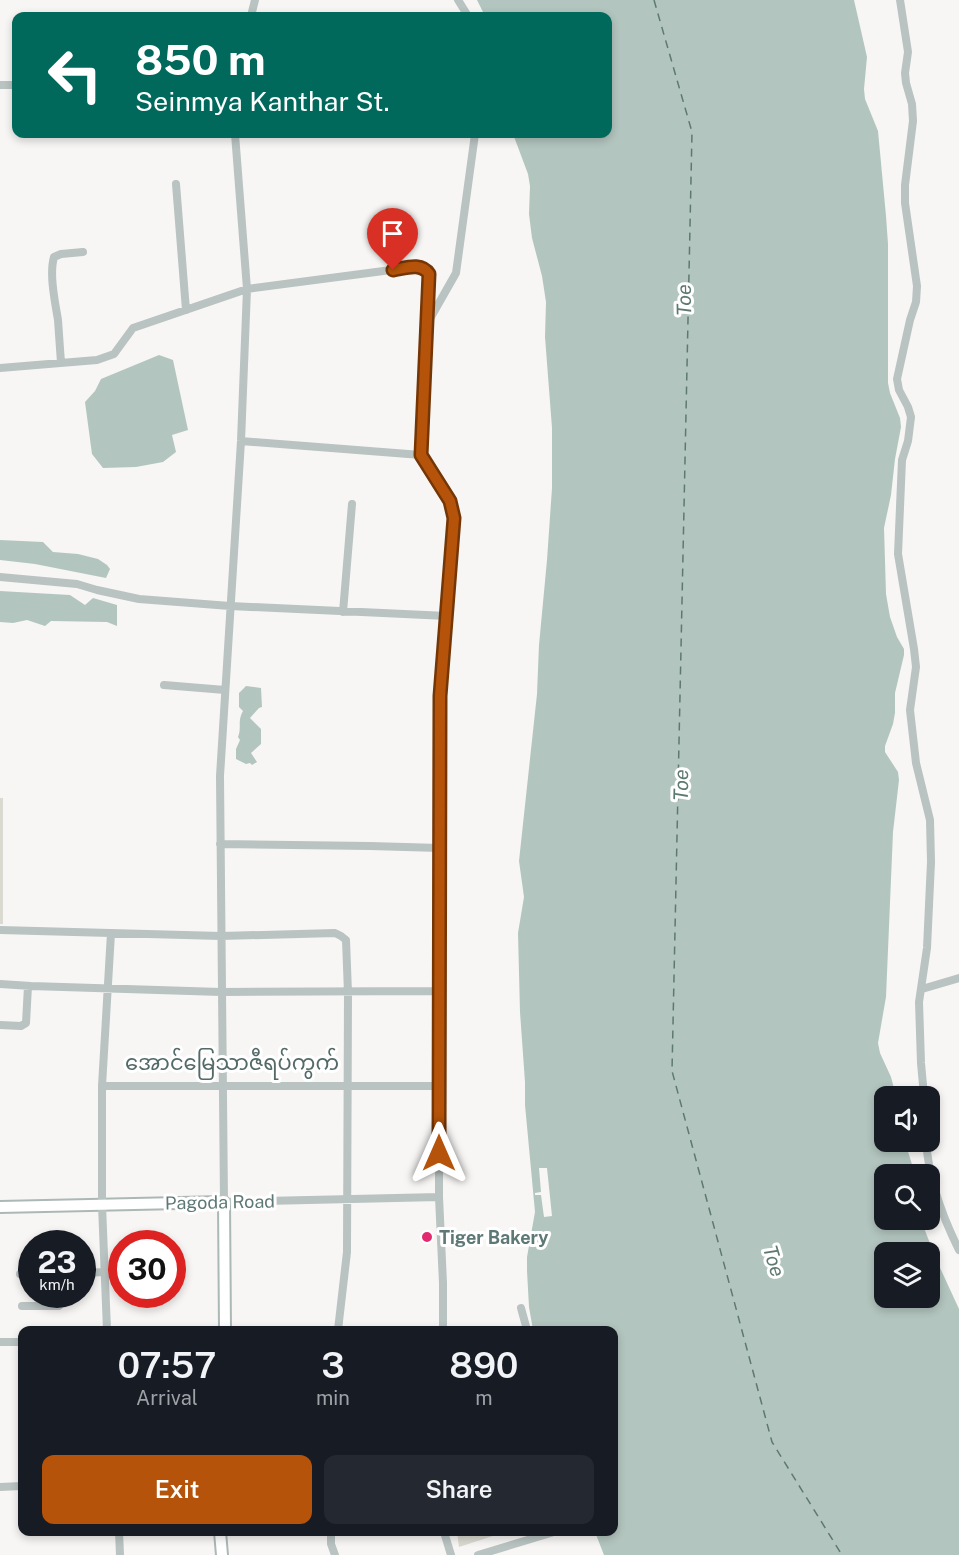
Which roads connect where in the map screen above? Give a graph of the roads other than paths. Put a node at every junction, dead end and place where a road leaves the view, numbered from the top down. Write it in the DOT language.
graph roads {
  1 [pos="900,0"];
  2 [pos="235,138"];
  3 [pos="474,138"];
  4 [pos="176,184"];
  5 [pos="83,252"];
  6 [pos="247,290"];
  7 [pos="186,310"];
  8 [pos="427,326"];
  9 [pos="61,363"];
  10 [pos="0,368"];
  11 [pos="241,441"];
  12 [pos="421,455"];
  13 [pos="352,504"];
  14 [pos="0,577"];
  15 [pos="230,606"];
  16 [pos="343,612"];
  17 [pos="447,616"];
  18 [pos="164,685"];
  19 [pos="225,690"];
  20 [pos="220,844"];
  21 [pos="440,848"];
  22 [pos="0,930"];
  23 [pos="111,933"];
  24 [pos="221,936"];
  25 [pos="959,978"];
  26 [pos="0,984"];
  27 [pos="28,986"];
  28 [pos="108,988"];
  29 [pos="921,989"];
  30 [pos="221,992"];
  31 [pos="439,992"];
  32 [pos="348,993"];
  33 [pos="0,1025"];
  34 [pos="102,1086"];
  35 [pos="222,1086"];
  36 [pos="347,1086"];
  37 [pos="440,1086"];
  38 [pos="923,1086"];
  39 [pos="927,1152"];
  40 [pos="439,1197"];
  41 [pos="347,1199"];
  42 [pos="224,1202"];
  43 [pos="102,1205"];
  44 [pos="0,1207"];
  45 [pos="959,1250"];
  46 [pos="96,1272"];
  47 [pos="105,1272"];
  48 [pos="521,1308"];
  49 [pos="107,1326"];
  50 [pos="225,1326"];
  51 [pos="338,1326"];
  52 [pos="443,1326"];
  53 [pos="526,1326"];
  54 [pos="0,1342"];
  55 [pos="18,1342"];
  56 [pos="18,1486"];
  57 [pos="0,1487"];
  58 [pos="119,1536"];
  59 [pos="220,1536"];
  60 [pos="331,1536"];
  61 [pos="445,1536"];
  62 [pos="541,1536"];
  63 [pos="120,1555"];
  64 [pos="222,1555"];
  65 [pos="334,1555"];
  66 [pos="451,1555"];
  67 [pos="478,1555"];
  1 -- 29 [label="street"];
  2 -- 6 [label="street"];
  3 -- 8 [label="street"];
  4 -- 7 [label="street"];
  5 -- 9 [label="street"];
  6 -- 7 [label="street"];
  6 -- 8 [label="street"];
  6 -- 11 [label="street"];
  7 -- 9 [label="street"];
  8 -- 12 [label="street"];
  9 -- 10 [label="street"];
  11 -- 12 [label="street"];
  11 -- 15 [label="street"];
  12 -- 17 [label="street"];
  13 -- 16 [label="street"];
  14 -- 15 [label="street"];
  15 -- 16 [label="street"];
  15 -- 19 [label="street"];
  16 -- 17 [label="street"];
  17 -- 21 [label="street"];
  18 -- 19 [label="street"];
  19 -- 20 [label="street"];
  20 -- 21 [label="street"];
  20 -- 24 [label="street"];
  21 -- 31 [label="street"];
  22 -- 23 [label="street"];
  23 -- 24 [label="street"];
  23 -- 28 [label="street"];
  24 -- 30 [label="street"];
  24 -- 32 [label="street"];
  25 -- 29 [label="street"];
  26 -- 27 [label="street"];
  27 -- 28 [label="street"];
  27 -- 33 [label="street"];
  28 -- 30 [label="street"];
  28 -- 34 [label="street"];
  29 -- 38 [label="street"];
  30 -- 32 [label="street"];
  30 -- 35 [label="street"];
  31 -- 32 [label="street"];
  31 -- 37 [label="street"];
  32 -- 36 [label="street"];
  34 -- 35 [label="street"];
  34 -- 43 [label="street"];
  35 -- 36 [label="street"];
  35 -- 42 [label="street"];
  36 -- 37 [label="street"];
  36 -- 41 [label="street"];
  37 -- 40 [label="street"];
  39 -- 45 [label="street"];
  40 -- 41 [label="street, Pagoda Road"];
  40 -- 52 [label="street"];
  41 -- 42 [label="street, Pagoda Road"];
  41 -- 51 [label="street"];
  42 -- 43 [label="main road, Pagoda Road"];
  42 -- 50 [label="main road"];
  43 -- 44 [label="main road, Pagoda Road"];
  43 -- 47 [label="street"];
  46 -- 47 [label="street"];
  47 -- 49 [label="street"];
  48 -- 53 [label="street"];
  54 -- 55 [label="street"];
  56 -- 57 [label="street"];
  58 -- 63 [label="street"];
  59 -- 64 [label="main road"];
  60 -- 65 [label="street"];
  61 -- 66 [label="street"];
  62 -- 67 [label="street"];
}
